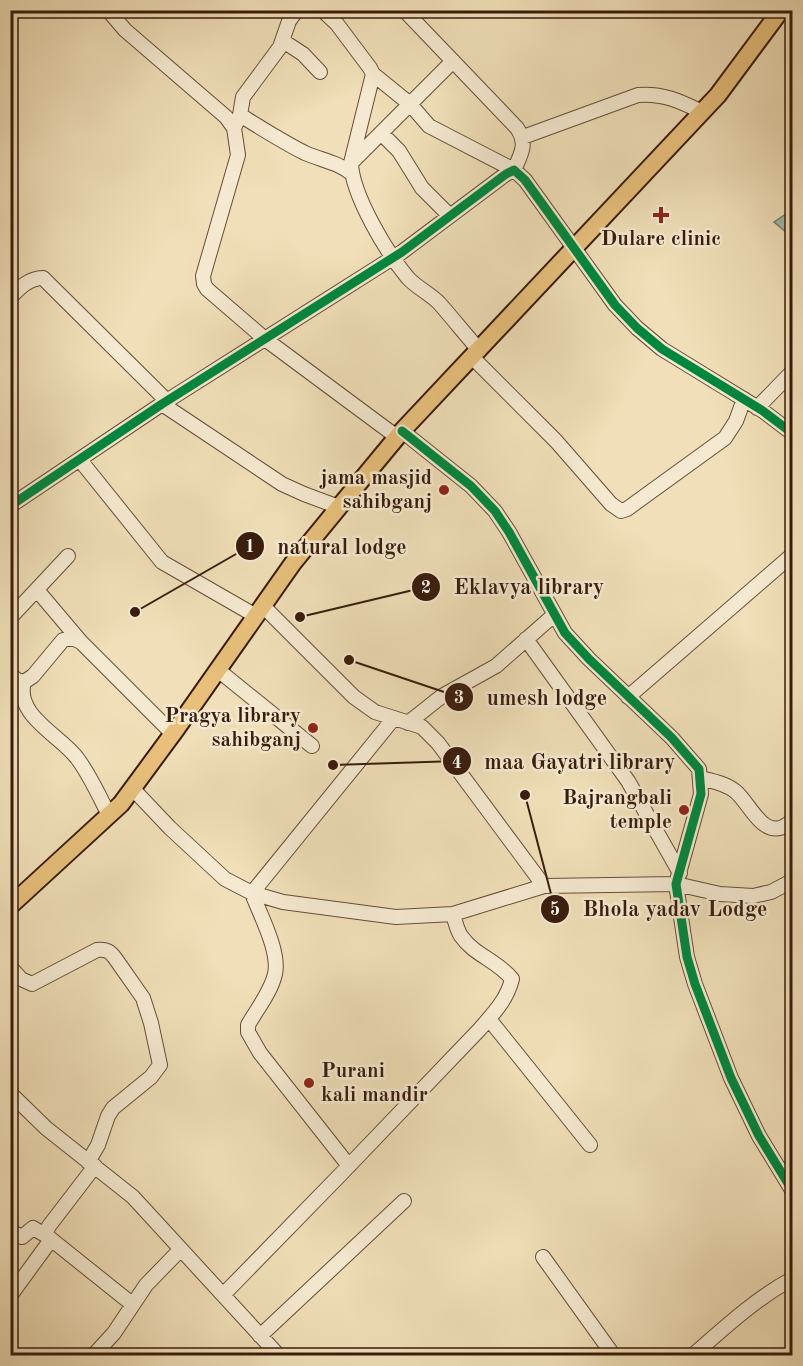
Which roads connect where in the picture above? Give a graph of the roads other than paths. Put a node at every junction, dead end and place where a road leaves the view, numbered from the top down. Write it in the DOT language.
graph roads {
  1 [pos="108,10"];
  2 [pos="297,10"];
  3 [pos="322,10"];
  4 [pos="404,10"];
  5 [pos="781,10"];
  6 [pos="283,41"];
  7 [pos="453,61"];
  8 [pos="320,72"];
  9 [pos="373,74"];
  10 [pos="410,104"];
  11 [pos="702,112"];
  12 [pos="237,121"];
  13 [pos="381,133"];
  14 [pos="523,137"];
  15 [pos="352,168"];
  16 [pos="514,170"];
  17 [pos="450,216"];
  18 [pos="574,248"];
  19 [pos="393,257"];
  20 [pos="10,298"];
  21 [pos="265,339"];
  22 [pos="475,353"];
  23 [pos="792,372"];
  24 [pos="744,399"];
  25 [pos="165,402"];
  26 [pos="757,408"];
  27 [pos="792,433"];
  28 [pos="400,434"];
  29 [pos="80,459"];
  30 [pos="10,506"];
  31 [pos="339,507"];
  32 [pos="792,555"];
  33 [pos="68,556"];
  34 [pos="37,590"];
  35 [pos="260,611"];
  36 [pos="554,615"];
  37 [pos="10,618"];
  38 [pos="526,639"];
  39 [pos="81,642"];
  40 [pos="218,670"];
  41 [pos="10,674"];
  42 [pos="24,682"];
  43 [pos="628,697"];
  44 [pos="394,718"];
  45 [pos="408,723"];
  46 [pos="173,734"];
  47 [pos="312,746"];
  48 [pos="700,778"];
  49 [pos="133,789"];
  50 [pos="110,815"];
  51 [pos="792,821"];
  52 [pos="678,879"];
  53 [pos="792,882"];
  54 [pos="544,886"];
  55 [pos="252,893"];
  56 [pos="10,906"];
  57 [pos="453,914"];
  58 [pos="10,967"];
  59 [pos="489,1019"];
  60 [pos="10,1093"];
  61 [pos="590,1145"];
  62 [pos="92,1164"];
  63 [pos="349,1166"];
  64 [pos="791,1185"];
  65 [pos="404,1200"];
  66 [pos="10,1231"];
  67 [pos="49,1238"];
  68 [pos="181,1249"];
  69 [pos="543,1257"];
  70 [pos="792,1280"];
  71 [pos="223,1295"];
  72 [pos="10,1296"];
  73 [pos="132,1304"];
  74 [pos="260,1336"];
  75 [pos="93,1356"];
  76 [pos="279,1356"];
  77 [pos="614,1356"];
  78 [pos="692,1356"];
  1 -- 12 [label="street"];
  2 -- 6 [label="street"];
  3 -- 9 [label="street"];
  4 -- 7 [label="street"];
  5 -- 11 [label="main road"];
  6 -- 8 [label="street"];
  6 -- 12 [label="street"];
  7 -- 10 [label="street"];
  7 -- 14 [label="street"];
  9 -- 10 [label="street"];
  9 -- 15 [label="street"];
  10 -- 13 [label="street"];
  10 -- 16 [label="street"];
  11 -- 14 [label="street"];
  11 -- 18 [label="main road"];
  12 -- 15 [label="street"];
  12 -- 21 [label="street"];
  13 -- 15 [label="street"];
  13 -- 17 [label="street"];
  14 -- 16 [label="street"];
  15 -- 19 [label="street"];
  16 -- 17 [label="street"];
  16 -- 18 [label="street"];
  17 -- 19 [label="street"];
  18 -- 22 [label="main road"];
  18 -- 24 [label="street"];
  19 -- 21 [label="street"];
  19 -- 22 [label="street"];
  20 -- 25 [label="street"];
  21 -- 25 [label="street"];
  21 -- 28 [label="street"];
  22 -- 24 [label="street"];
  22 -- 28 [label="main road"];
  23 -- 26 [label="street"];
  24 -- 26 [label="street"];
  25 -- 29 [label="street"];
  25 -- 31 [label="street"];
  26 -- 27 [label="street"];
  28 -- 31 [label="main road"];
  28 -- 36 [label="street"];
  29 -- 30 [label="street"];
  29 -- 35 [label="street"];
  31 -- 35 [label="main road"];
  32 -- 43 [label="street"];
  33 -- 34 [label="street"];
  34 -- 37 [label="street"];
  34 -- 39 [label="street"];
  35 -- 40 [label="main road"];
  35 -- 44 [label="street"];
  36 -- 38 [label="street"];
  36 -- 43 [label="street"];
  38 -- 45 [label="street"];
  38 -- 52 [label="street"];
  39 -- 42 [label="street"];
  39 -- 46 [label="street"];
  40 -- 46 [label="main road"];
  40 -- 47 [label="street"];
  41 -- 42 [label="street"];
  42 -- 50 [label="street"];
  43 -- 48 [label="street"];
  44 -- 45 [label="street"];
  44 -- 55 [label="street"];
  45 -- 54 [label="street"];
  46 -- 49 [label="main road"];
  48 -- 51 [label="street"];
  48 -- 52 [label="street"];
  49 -- 50 [label="main road"];
  49 -- 55 [label="street"];
  50 -- 56 [label="main road"];
  52 -- 53 [label="street"];
  52 -- 54 [label="street"];
  52 -- 64 [label="street"];
  54 -- 57 [label="street"];
  55 -- 57 [label="street"];
  55 -- 63 [label="street"];
  57 -- 59 [label="street"];
  58 -- 62 [label="street"];
  59 -- 61 [label="street"];
  59 -- 63 [label="street"];
  60 -- 62 [label="street"];
  62 -- 67 [label="street"];
  62 -- 68 [label="street"];
  63 -- 71 [label="street"];
  65 -- 74 [label="street"];
  66 -- 67 [label="street"];
  67 -- 72 [label="street"];
  67 -- 73 [label="street"];
  68 -- 71 [label="street"];
  68 -- 73 [label="street"];
  69 -- 77 [label="street"];
  70 -- 78 [label="street"];
  71 -- 74 [label="street"];
  73 -- 75 [label="street"];
  74 -- 76 [label="street"];
}
